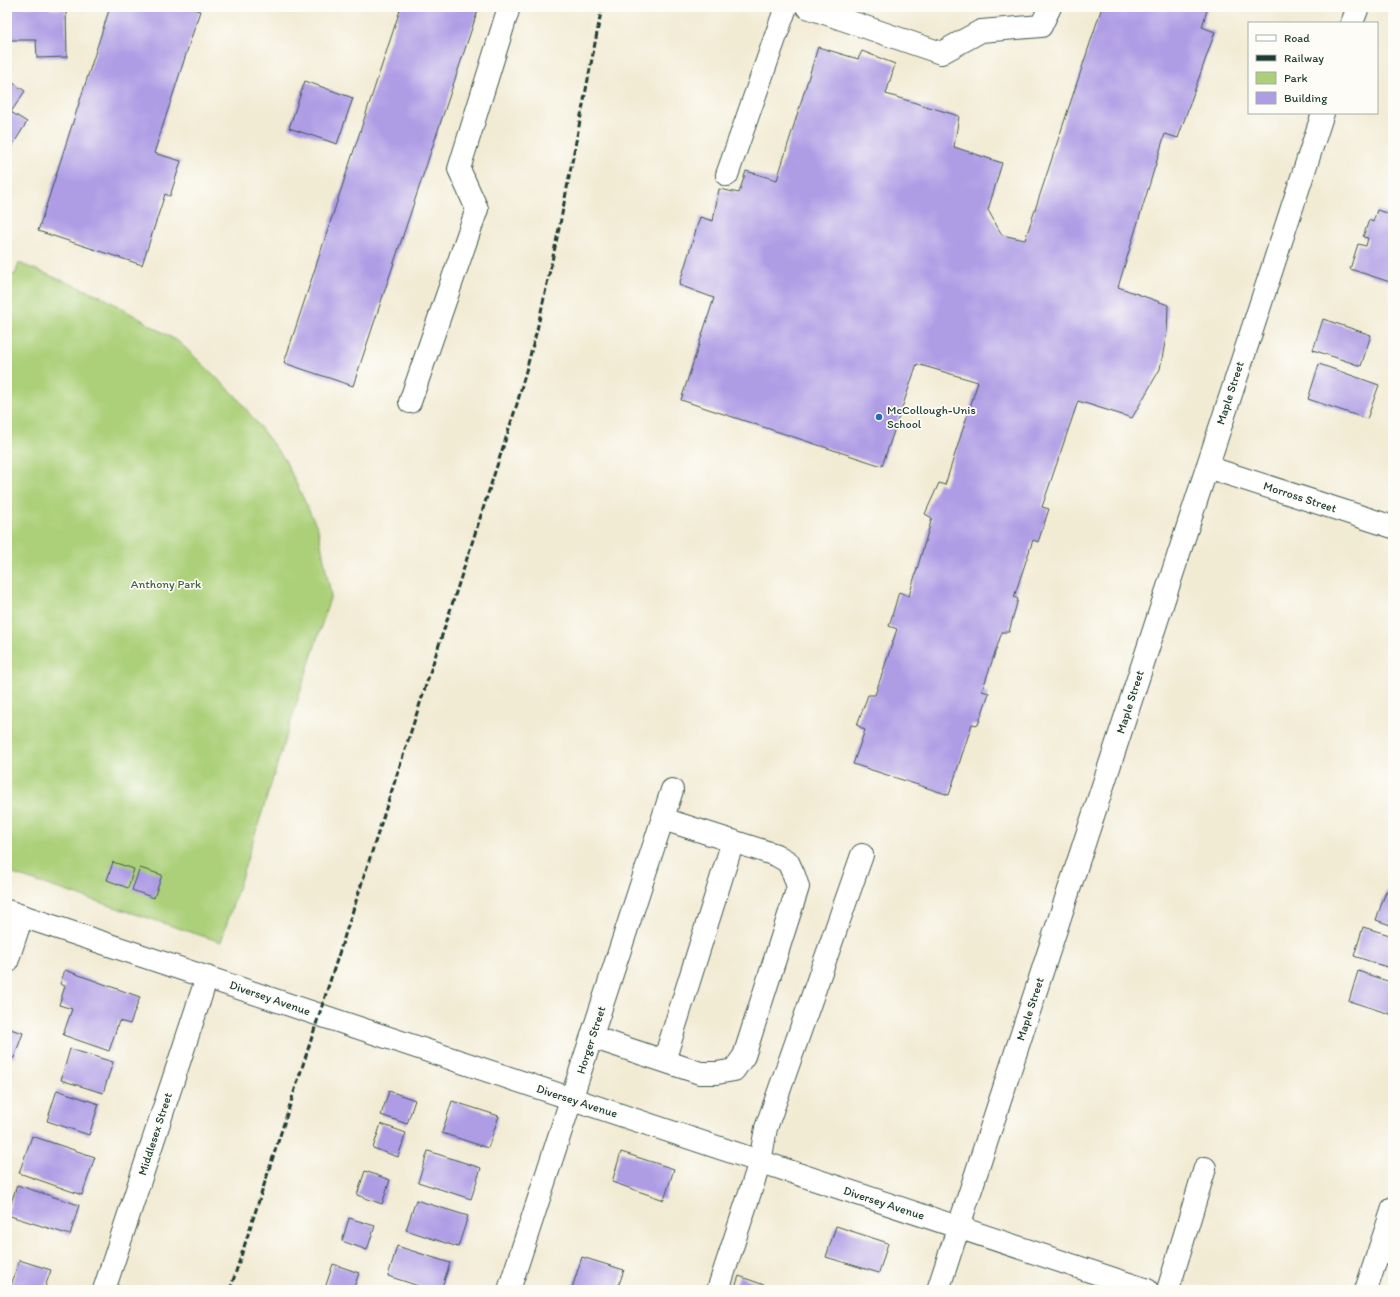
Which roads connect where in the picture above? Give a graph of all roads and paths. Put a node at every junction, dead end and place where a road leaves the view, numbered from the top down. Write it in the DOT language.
graph roads {
  1 [pos="509,7"];
  2 [pos="786,7"];
  3 [pos="1050,7"];
  4 [pos="1358,7"];
  5 [pos="810,8"];
  6 [pos="1352,22"];
  7 [pos="1323,114"];
  8 [pos="727,175"];
  9 [pos="410,402"];
  10 [pos="1207,467"];
  11 [pos="1393,527"];
  12 [pos="672,790"];
  13 [pos="663,819"];
  14 [pos="733,841"];
  15 [pos="862,856"];
  16 [pos="14,914"];
  17 [pos="7,962"];
  18 [pos="207,977"];
  19 [pos="592,1038"];
  20 [pos="664,1061"];
  21 [pos="572,1099"];
  22 [pos="760,1162"];
  23 [pos="1205,1168"];
  24 [pos="1393,1208"];
  25 [pos="958,1227"];
  26 [pos="104,1290"];
  27 [pos="509,1290"];
  28 [pos="718,1290"];
  29 [pos="938,1290"];
  30 [pos="1147,1290"];
  31 [pos="1168,1290"];
  32 [pos="1366,1290"];
  1 -- 9 [label="street"];
  2 -- 8 [label="street"];
  3 -- 5 [label="street"];
  4 -- 6 [label="street"];
  7 -- 10 [label="street, Maple Street"];
  10 -- 11 [label="street, Morross Street"];
  10 -- 25 [label="street, Maple Street"];
  12 -- 13 [label="street, Horger Street"];
  13 -- 14 [label="street"];
  13 -- 19 [label="street, Horger Street"];
  14 -- 20 [label="street"];
  14 -- 20 [label="street"];
  15 -- 22 [label="street"];
  16 -- 17 [label="street"];
  16 -- 18 [label="street, Diversey Avenue"];
  18 -- 21 [label="street, Diversey Avenue"];
  18 -- 26 [label="street, Middlesex Street"];
  19 -- 20 [label="street"];
  19 -- 21 [label="street, Horger Street"];
  21 -- 22 [label="street, Diversey Avenue"];
  21 -- 27 [label="street, Horger Street"];
  22 -- 25 [label="street, Diversey Avenue"];
  22 -- 28 [label="street"];
  23 -- 31 [label="street"];
  24 -- 32 [label="street"];
  25 -- 29 [label="street, Maple Street"];
  25 -- 30 [label="street, Diversey Avenue"];
}
